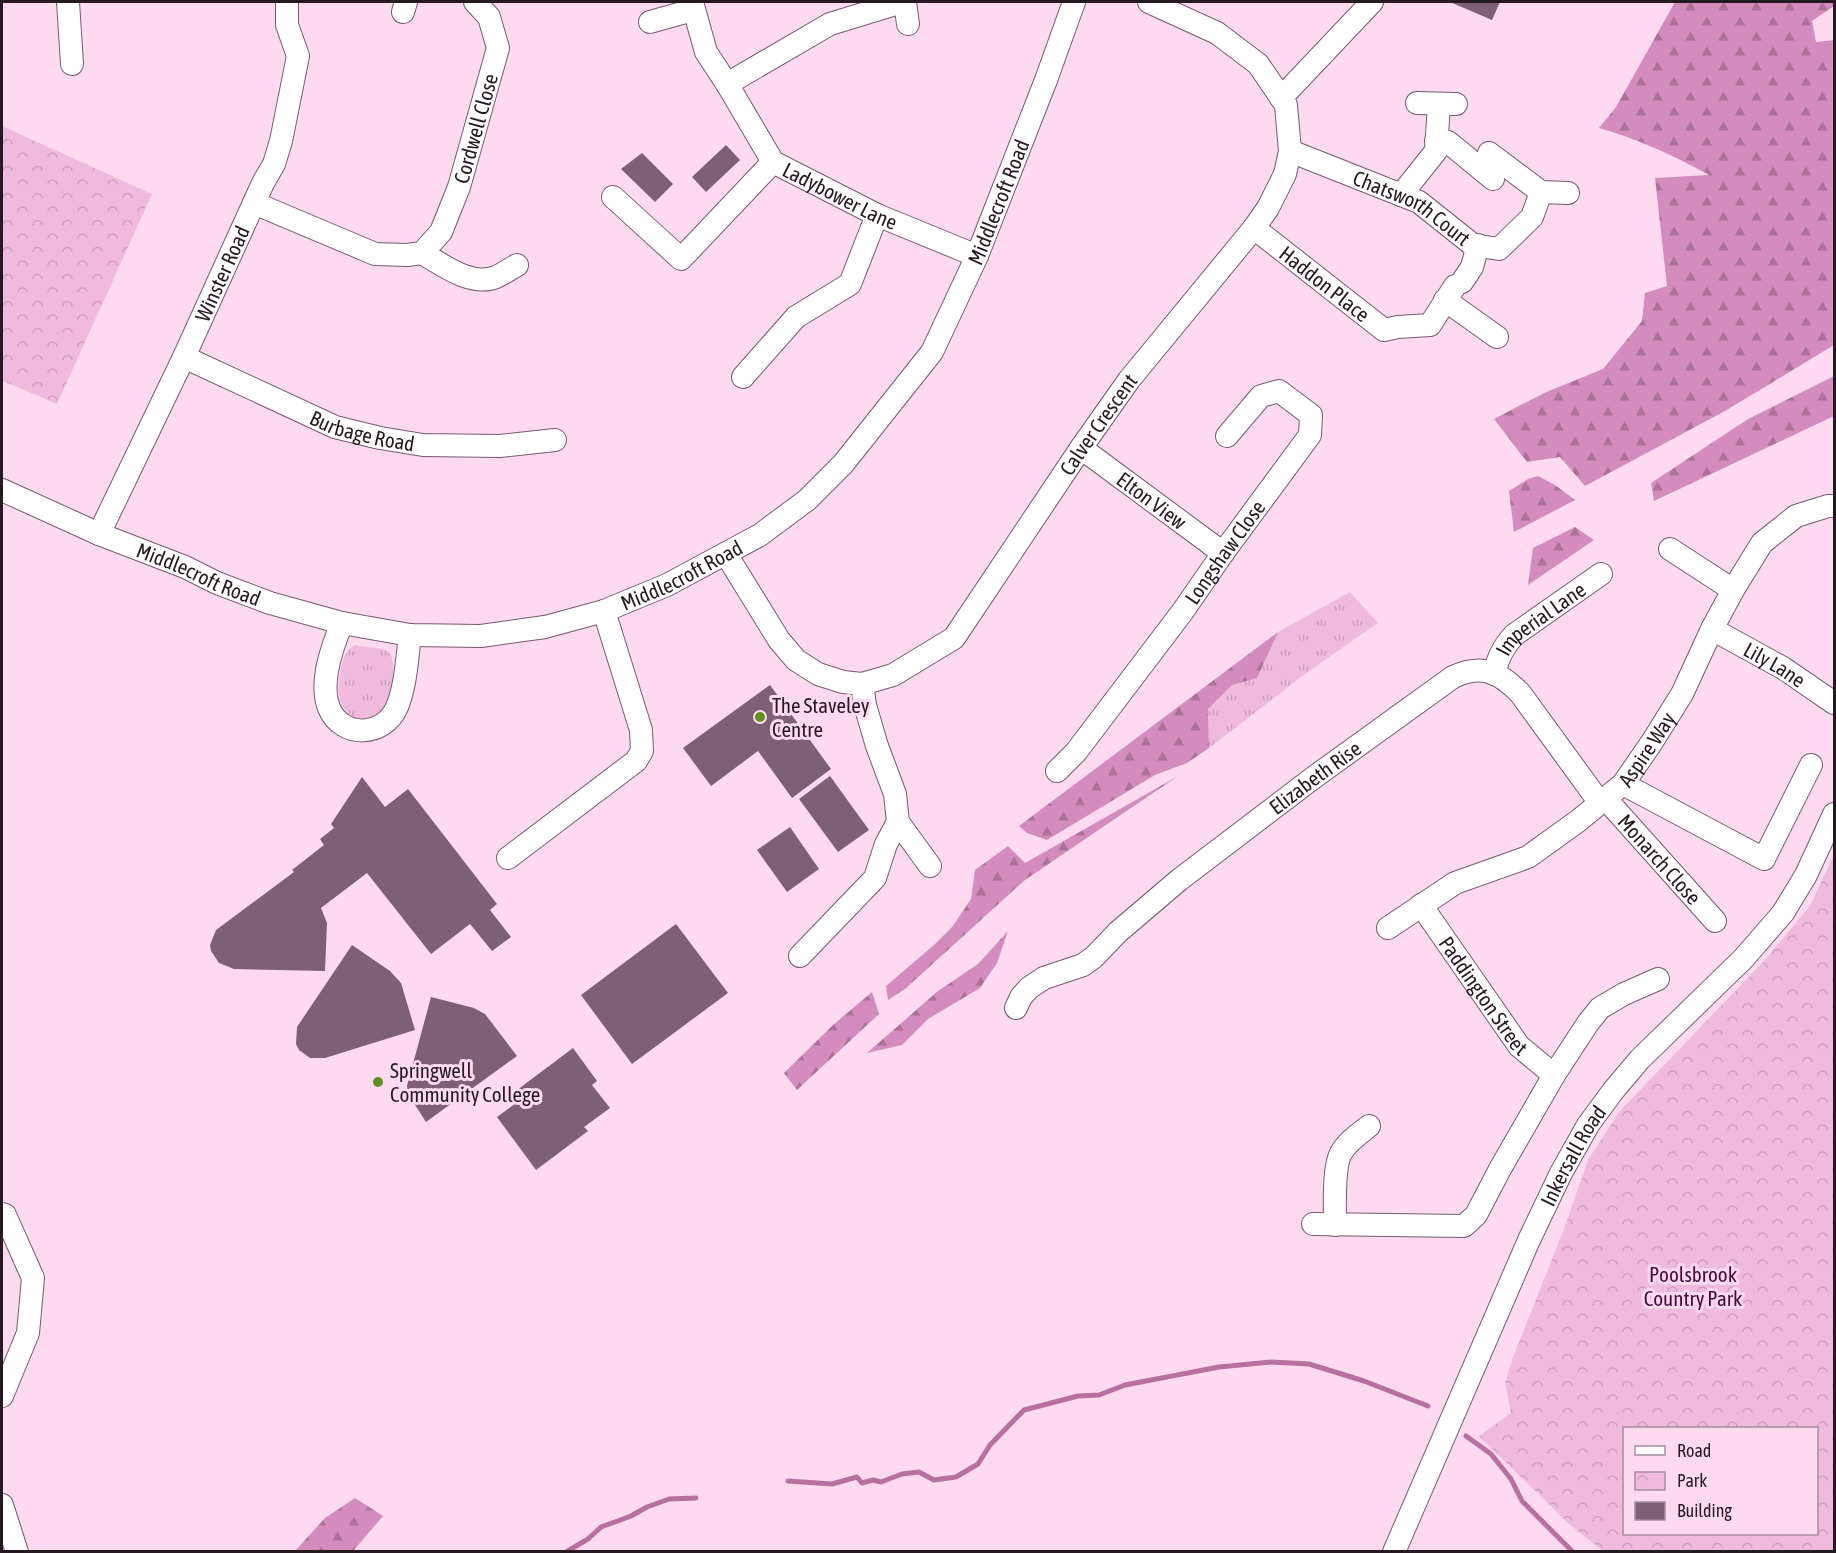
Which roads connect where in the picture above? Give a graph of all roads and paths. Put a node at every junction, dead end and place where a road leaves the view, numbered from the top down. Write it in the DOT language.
graph roads {
  1 [pos="68,2"];
  2 [pos="287,2"];
  3 [pos="475,2"];
  4 [pos="904,2"];
  5 [pos="1074,2"];
  6 [pos="1149,2"];
  7 [pos="1372,2"];
  8 [pos="693,6"];
  9 [pos="650,22"];
  10 [pos="908,24"];
  11 [pos="72,64"];
  12 [pos="727,84"];
  13 [pos="1281,99"];
  14 [pos="1437,103"];
  15 [pos="1436,141"];
  16 [pos="1290,152"];
  17 [pos="1489,153"];
  18 [pos="773,162"];
  19 [pos="1493,179"];
  20 [pos="1541,192"];
  21 [pos="1568,193"];
  22 [pos="1401,195"];
  23 [pos="613,197"];
  24 [pos="254,203"];
  25 [pos="877,215"];
  26 [pos="1254,228"];
  27 [pos="1478,245"];
  28 [pos="422,253"];
  29 [pos="977,256"];
  30 [pos="517,265"];
  31 [pos="1454,290"];
  32 [pos="1497,337"];
  33 [pos="184,357"];
  34 [pos="743,377"];
  35 [pos="1227,436"];
  36 [pos="555,440"];
  37 [pos="1081,448"];
  38 [pos="2,490"];
  39 [pos="1834,506"];
  40 [pos="99,534"];
  41 [pos="1670,549"];
  42 [pos="1223,553"];
  43 [pos="726,554"];
  44 [pos="1601,574"];
  45 [pos="1733,590"];
  46 [pos="604,611"];
  47 [pos="342,623"];
  48 [pos="1712,629"];
  49 [pos="410,635"];
  50 [pos="1494,674"];
  51 [pos="862,684"];
  52 [pos="1834,703"];
  53 [pos="1811,765"];
  54 [pos="1057,771"];
  55 [pos="1623,784"];
  56 [pos="1602,801"];
  57 [pos="1834,814"];
  58 [pos="898,822"];
  59 [pos="508,858"];
  60 [pos="930,866"];
  61 [pos="1421,905"];
  62 [pos="1715,921"];
  63 [pos="1388,928"];
  64 [pos="800,956"];
  65 [pos="1658,979"];
  66 [pos="1016,1008"];
  67 [pos="1554,1075"];
  68 [pos="1369,1126"];
  69 [pos="2,1214"];
  70 [pos="2,1396"];
  71 [pos="2,1504"];
  72 [pos="17,1551"];
  73 [pos="1394,1551"];
  1 -- 11 [label="street"];
  2 -- 24 [label="street, Winster Road"];
  3 -- 28 [label="street, Cordwell Close"];
  4 -- 10 [label="street"];
  4 -- 12 [label="street"];
  5 -- 29 [label="street, Middlecroft Road"];
  6 -- 13 [label="street, Calver Crescent"];
  7 -- 13 [label="street"];
  8 -- 9 [label="street"];
  8 -- 12 [label="street, Ladybower Lane"];
  12 -- 18 [label="street, Ladybower Lane"];
  13 -- 16 [label="street, Calver Crescent"];
  14 -- 15 [label="street"];
  15 -- 19 [label="street"];
  15 -- 22 [label="street"];
  16 -- 22 [label="street, Chatsworth Court"];
  16 -- 26 [label="street, Calver Crescent"];
  17 -- 20 [label="street"];
  18 -- 23 [label="street"];
  18 -- 25 [label="street, Ladybower Lane"];
  20 -- 21 [label="street"];
  20 -- 27 [label="street, Chatsworth Court"];
  22 -- 27 [label="street, Chatsworth Court"];
  24 -- 28 [label="street"];
  24 -- 33 [label="street, Winster Road"];
  25 -- 29 [label="street, Ladybower Lane"];
  25 -- 34 [label="street"];
  26 -- 31 [label="street, Haddon Place"];
  26 -- 37 [label="street, Calver Crescent"];
  27 -- 31 [label="street"];
  28 -- 30 [label="street"];
  29 -- 43 [label="street, Middlecroft Road"];
  31 -- 32 [label="street"];
  33 -- 36 [label="street, Burbage Road"];
  33 -- 40 [label="street, Winster Road"];
  35 -- 42 [label="street, Longshaw Close"];
  37 -- 42 [label="street, Elton View"];
  37 -- 51 [label="street, Calver Crescent"];
  38 -- 40 [label="street, Middlecroft Road"];
  39 -- 45 [label="street, Aspire Way"];
  40 -- 47 [label="street, Middlecroft Road"];
  41 -- 45 [label="street"];
  42 -- 54 [label="street, Longshaw Close"];
  43 -- 46 [label="street, Middlecroft Road"];
  43 -- 51 [label="street, Calver Crescent"];
  44 -- 50 [label="street, Imperial Lane"];
  45 -- 48 [label="street, Aspire Way"];
  46 -- 49 [label="street, Middlecroft Road"];
  46 -- 59 [label="street"];
  47 -- 49 [label="street, Middlecroft Road"];
  47 -- 49 [label="street"];
  48 -- 52 [label="street, Lily Lane"];
  48 -- 55 [label="street, Aspire Way"];
  50 -- 56 [label="street"];
  50 -- 66 [label="street, Elizabeth Rise"];
  51 -- 58 [label="street"];
  53 -- 55 [label="street"];
  55 -- 56 [label="street, Aspire Way"];
  56 -- 61 [label="street, Aspire Way"];
  56 -- 62 [label="street, Monarch Close"];
  57 -- 73 [label="street, Inkersall Road"];
  58 -- 60 [label="street"];
  58 -- 64 [label="street"];
  61 -- 63 [label="street, Aspire Way"];
  61 -- 67 [label="street, Paddington Street"];
  65 -- 67 [label="street"];
  67 -- 68 [label="street"];
  69 -- 70 [label="street"];
  71 -- 72 [label="street"];
}
